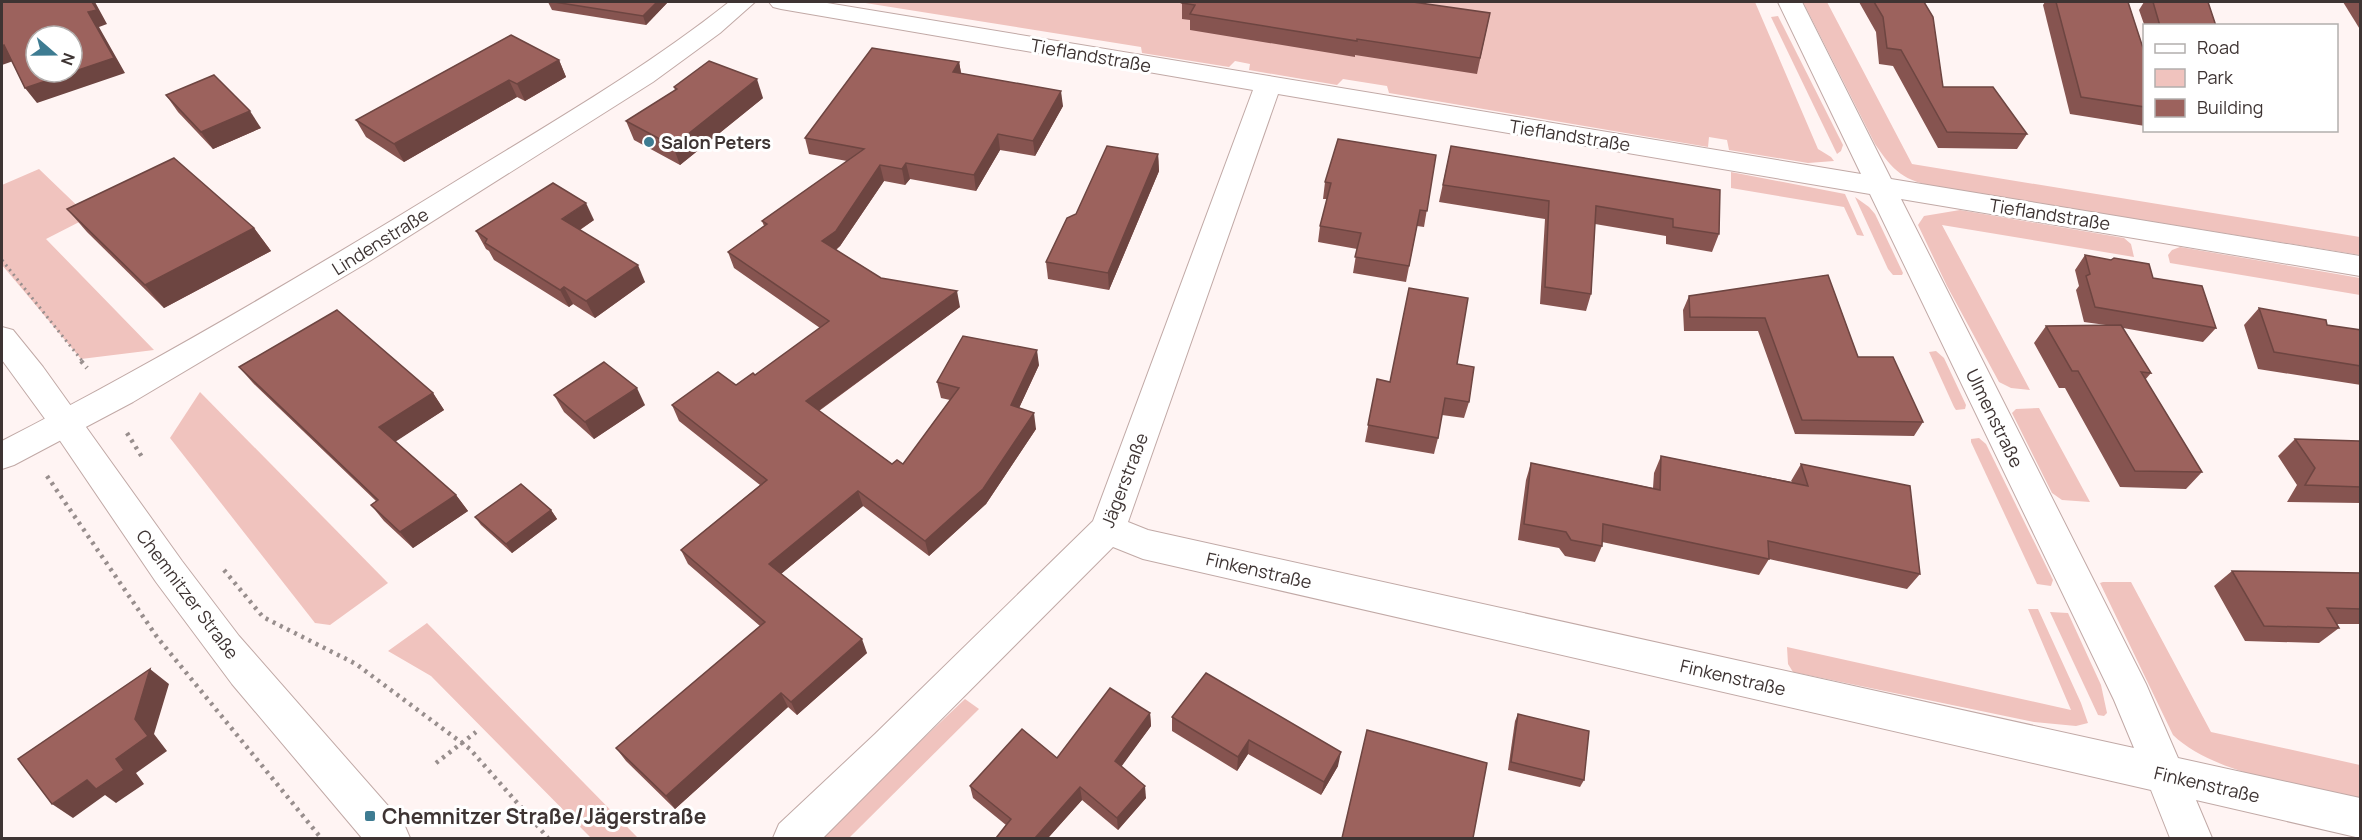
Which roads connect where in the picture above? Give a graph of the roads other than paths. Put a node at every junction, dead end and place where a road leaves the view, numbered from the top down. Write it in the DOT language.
graph roads {
  1 [pos="743,2"];
  2 [pos="781,2"];
  3 [pos="1790,2"];
  4 [pos="1268,85"];
  5 [pos="1881,186"];
  6 [pos="2361,266"];
  7 [pos="2,338"];
  8 [pos="66,424"];
  9 [pos="2,456"];
  10 [pos="1108,530"];
  11 [pos="2166,774"];
  12 [pos="2361,818"];
  13 [pos="390,838"];
  14 [pos="794,838"];
  15 [pos="2191,838"];
  1 -- 8 [label="street, Lindenstraße"];
  2 -- 4 [label="street, Tieflandstraße"];
  3 -- 5 [label="street, Ulmenstraße"];
  4 -- 5 [label="street, Tieflandstraße"];
  4 -- 10 [label="street, Jägerstraße"];
  5 -- 6 [label="street, Tieflandstraße"];
  5 -- 11 [label="street, Ulmenstraße"];
  7 -- 8 [label="street, Chemnitzer Straße"];
  8 -- 9 [label="street, Lindenstraße"];
  8 -- 13 [label="street, Chemnitzer Straße"];
  10 -- 11 [label="street, Finkenstraße"];
  10 -- 14 [label="street, Jägerstraße"];
  11 -- 12 [label="street, Finkenstraße"];
  11 -- 15 [label="street, Ulmenstraße"];
}
